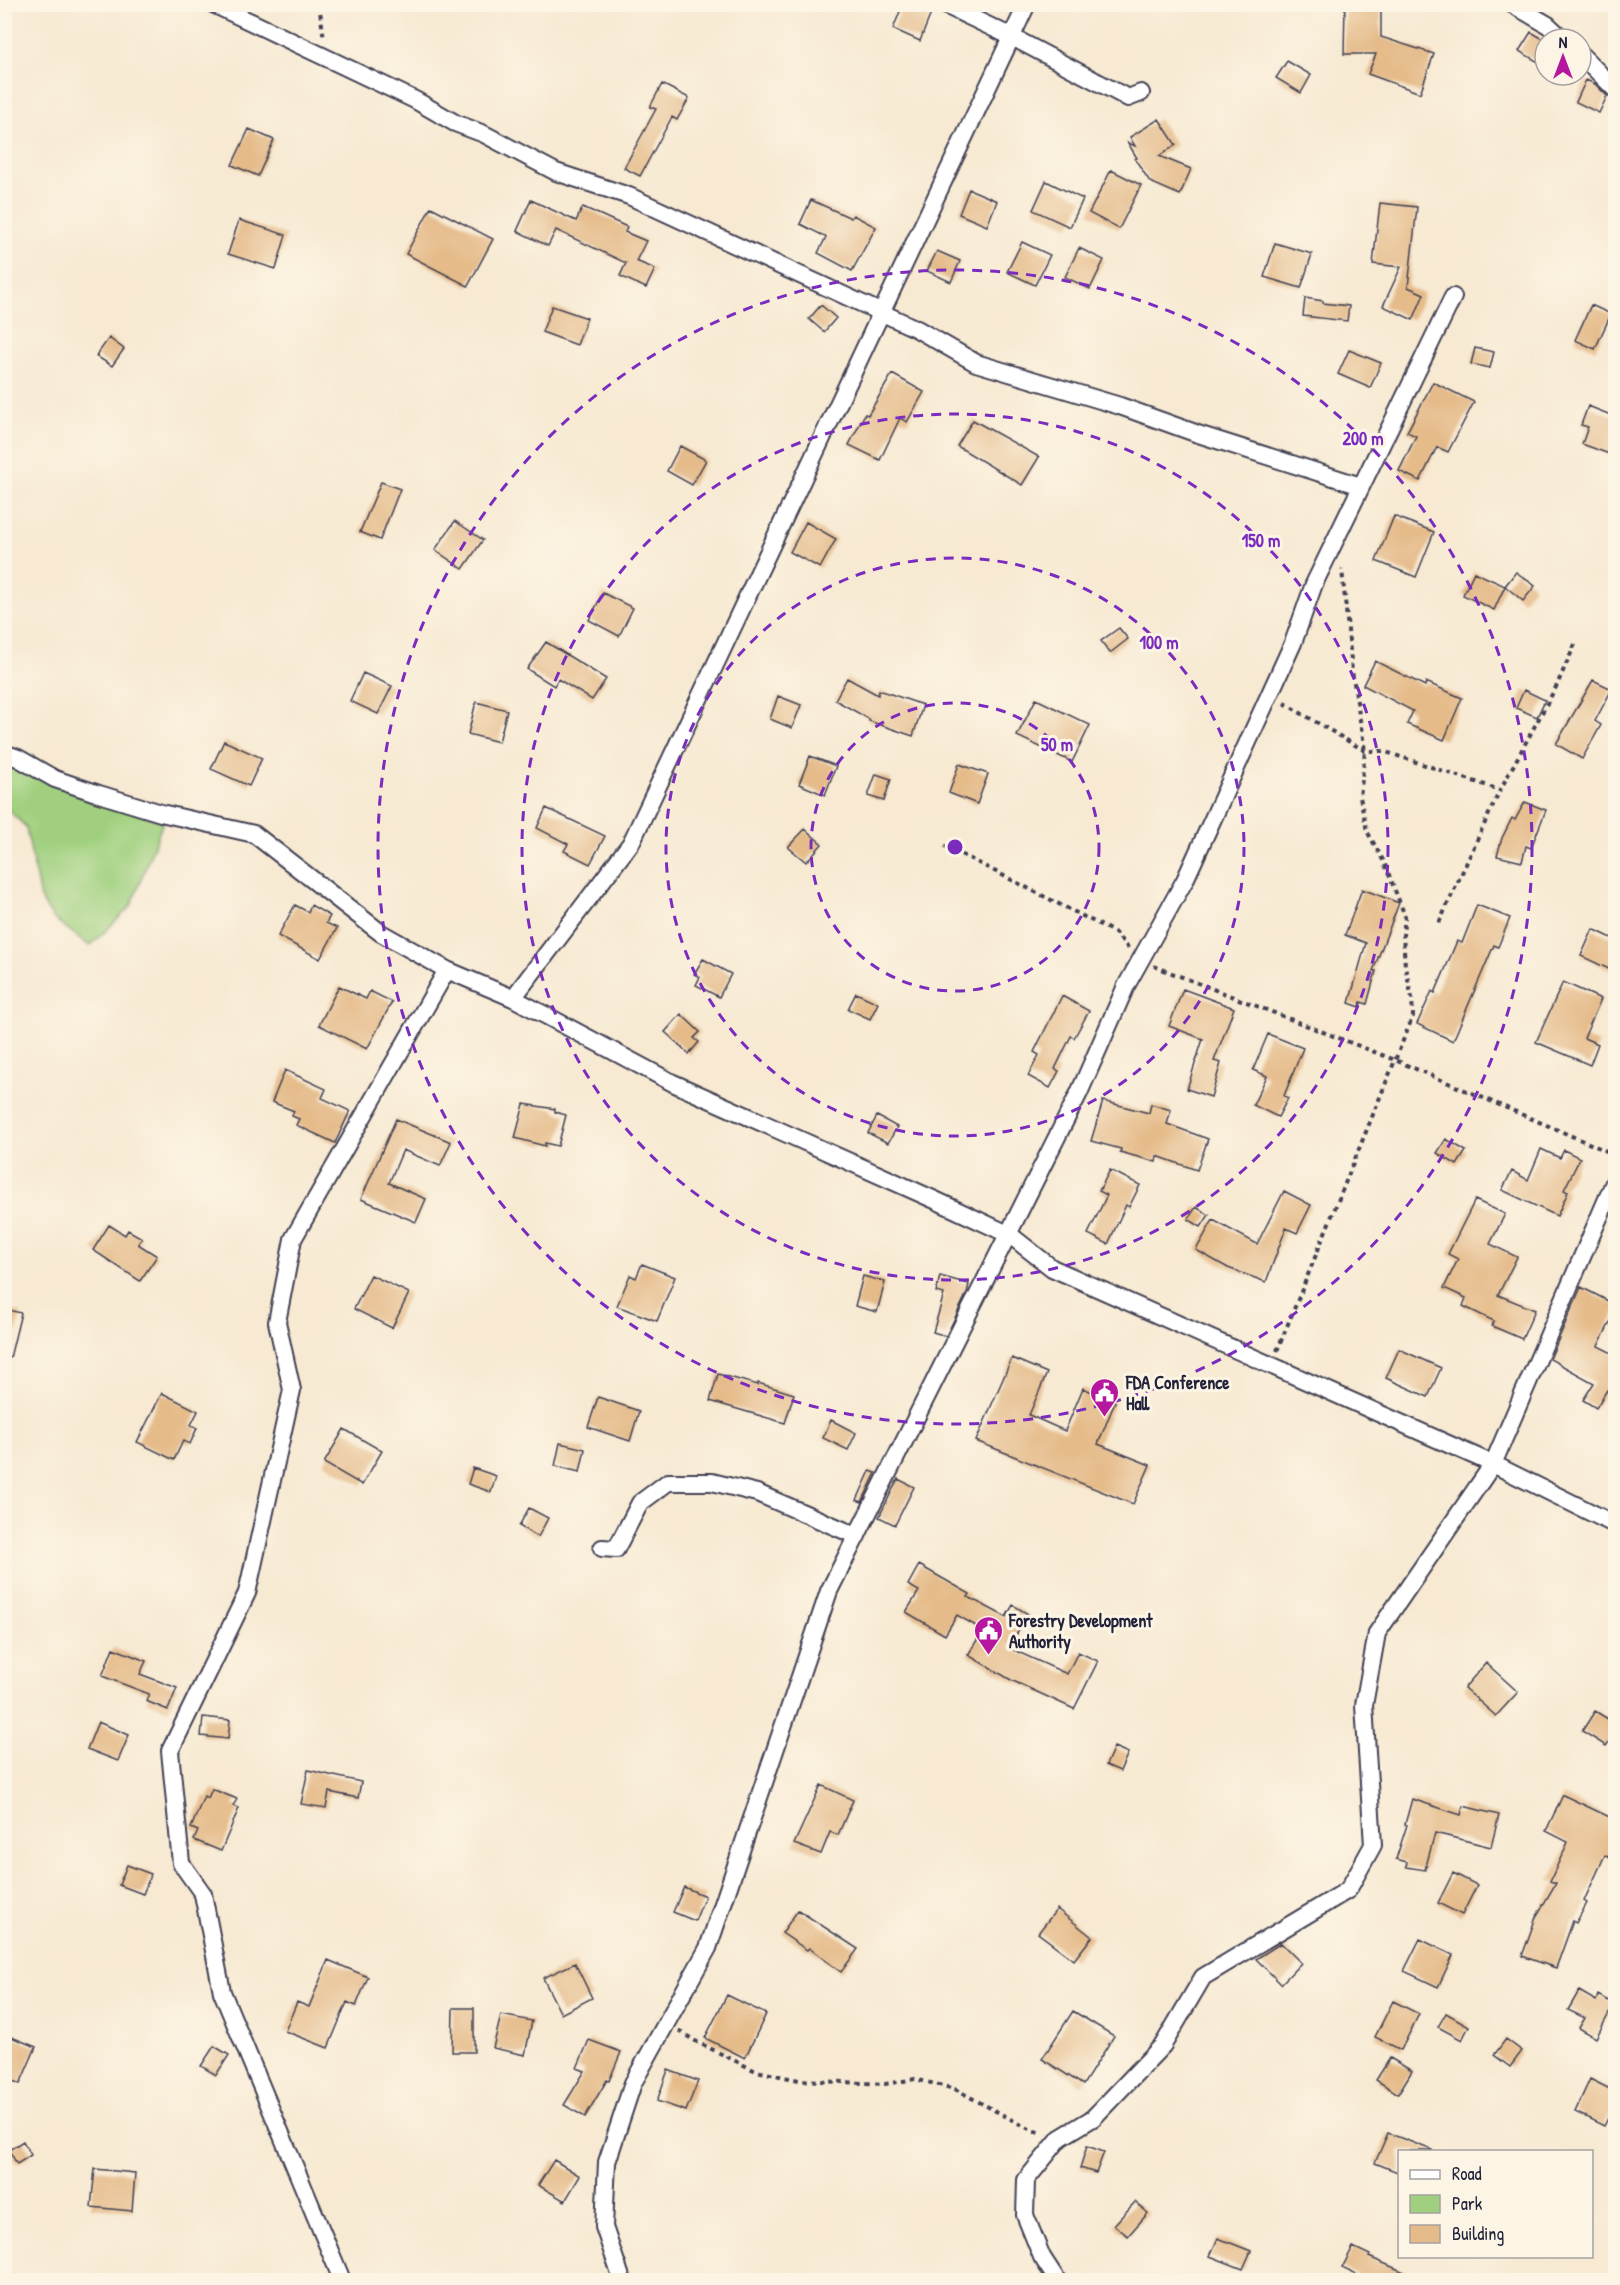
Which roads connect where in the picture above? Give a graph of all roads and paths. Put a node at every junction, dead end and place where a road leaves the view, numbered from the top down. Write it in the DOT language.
graph roads {
  1 [pos="213,4"];
  2 [pos="321,4"];
  3 [pos="942,4"];
  4 [pos="1027,4"];
  5 [pos="1512,4"];
  6 [pos="1550,27"];
  7 [pos="1012,37"];
  8 [pos="324,58"];
  9 [pos="1593,67"];
  10 [pos="1616,90"];
  11 [pos="1141,93"];
  12 [pos="1453,297"];
  13 [pos="881,314"];
  14 [pos="1361,486"];
  15 [pos="1341,567"];
  16 [pos="1576,642"];
  17 [pos="1270,695"];
  18 [pos="1365,751"];
  19 [pos="4,753"];
  20 [pos="1500,790"];
  21 [pos="945,846"];
  22 [pos="1439,923"];
  23 [pos="1140,961"];
  24 [pos="447,970"];
  25 [pos="513,998"];
  26 [pos="1395,1060"];
  27 [pos="1616,1155"];
  28 [pos="1616,1178"];
  29 [pos="1010,1235"];
  30 [pos="1272,1364"];
  31 [pos="1493,1464"];
  32 [pos="1616,1525"];
  33 [pos="857,1536"];
  34 [pos="602,1548"];
  35 [pos="665,2023"];
  36 [pos="1060,2138"];
  37 [pos="342,2280"];
  38 [pos="622,2280"];
  39 [pos="1058,2280"];
  1 -- 8 [label="street"];
  2 -- 8 [label="path"];
  3 -- 7 [label="street"];
  4 -- 7 [label="street"];
  5 -- 6 [label="street"];
  7 -- 11 [label="street"];
  7 -- 13 [label="street"];
  8 -- 13 [label="street"];
  9 -- 10 [label="street"];
  12 -- 14 [label="street"];
  13 -- 14 [label="street"];
  13 -- 25 [label="street"];
  14 -- 17 [label="street"];
  15 -- 18 [label="path"];
  16 -- 20 [label="path"];
  17 -- 18 [label="path"];
  17 -- 23 [label="street"];
  18 -- 20 [label="path"];
  18 -- 26 [label="path"];
  19 -- 24 [label="street"];
  20 -- 22 [label="path"];
  21 -- 23 [label="path"];
  23 -- 26 [label="path"];
  23 -- 29 [label="street"];
  24 -- 25 [label="street"];
  24 -- 37 [label="street"];
  25 -- 29 [label="street"];
  26 -- 27 [label="path"];
  26 -- 30 [label="path"];
  28 -- 31 [label="street"];
  29 -- 30 [label="street"];
  29 -- 33 [label="street"];
  30 -- 31 [label="street"];
  31 -- 32 [label="street"];
  31 -- 36 [label="street"];
  33 -- 34 [label="street"];
  33 -- 35 [label="street"];
  35 -- 36 [label="path"];
  35 -- 38 [label="street"];
  36 -- 39 [label="street"];
}
